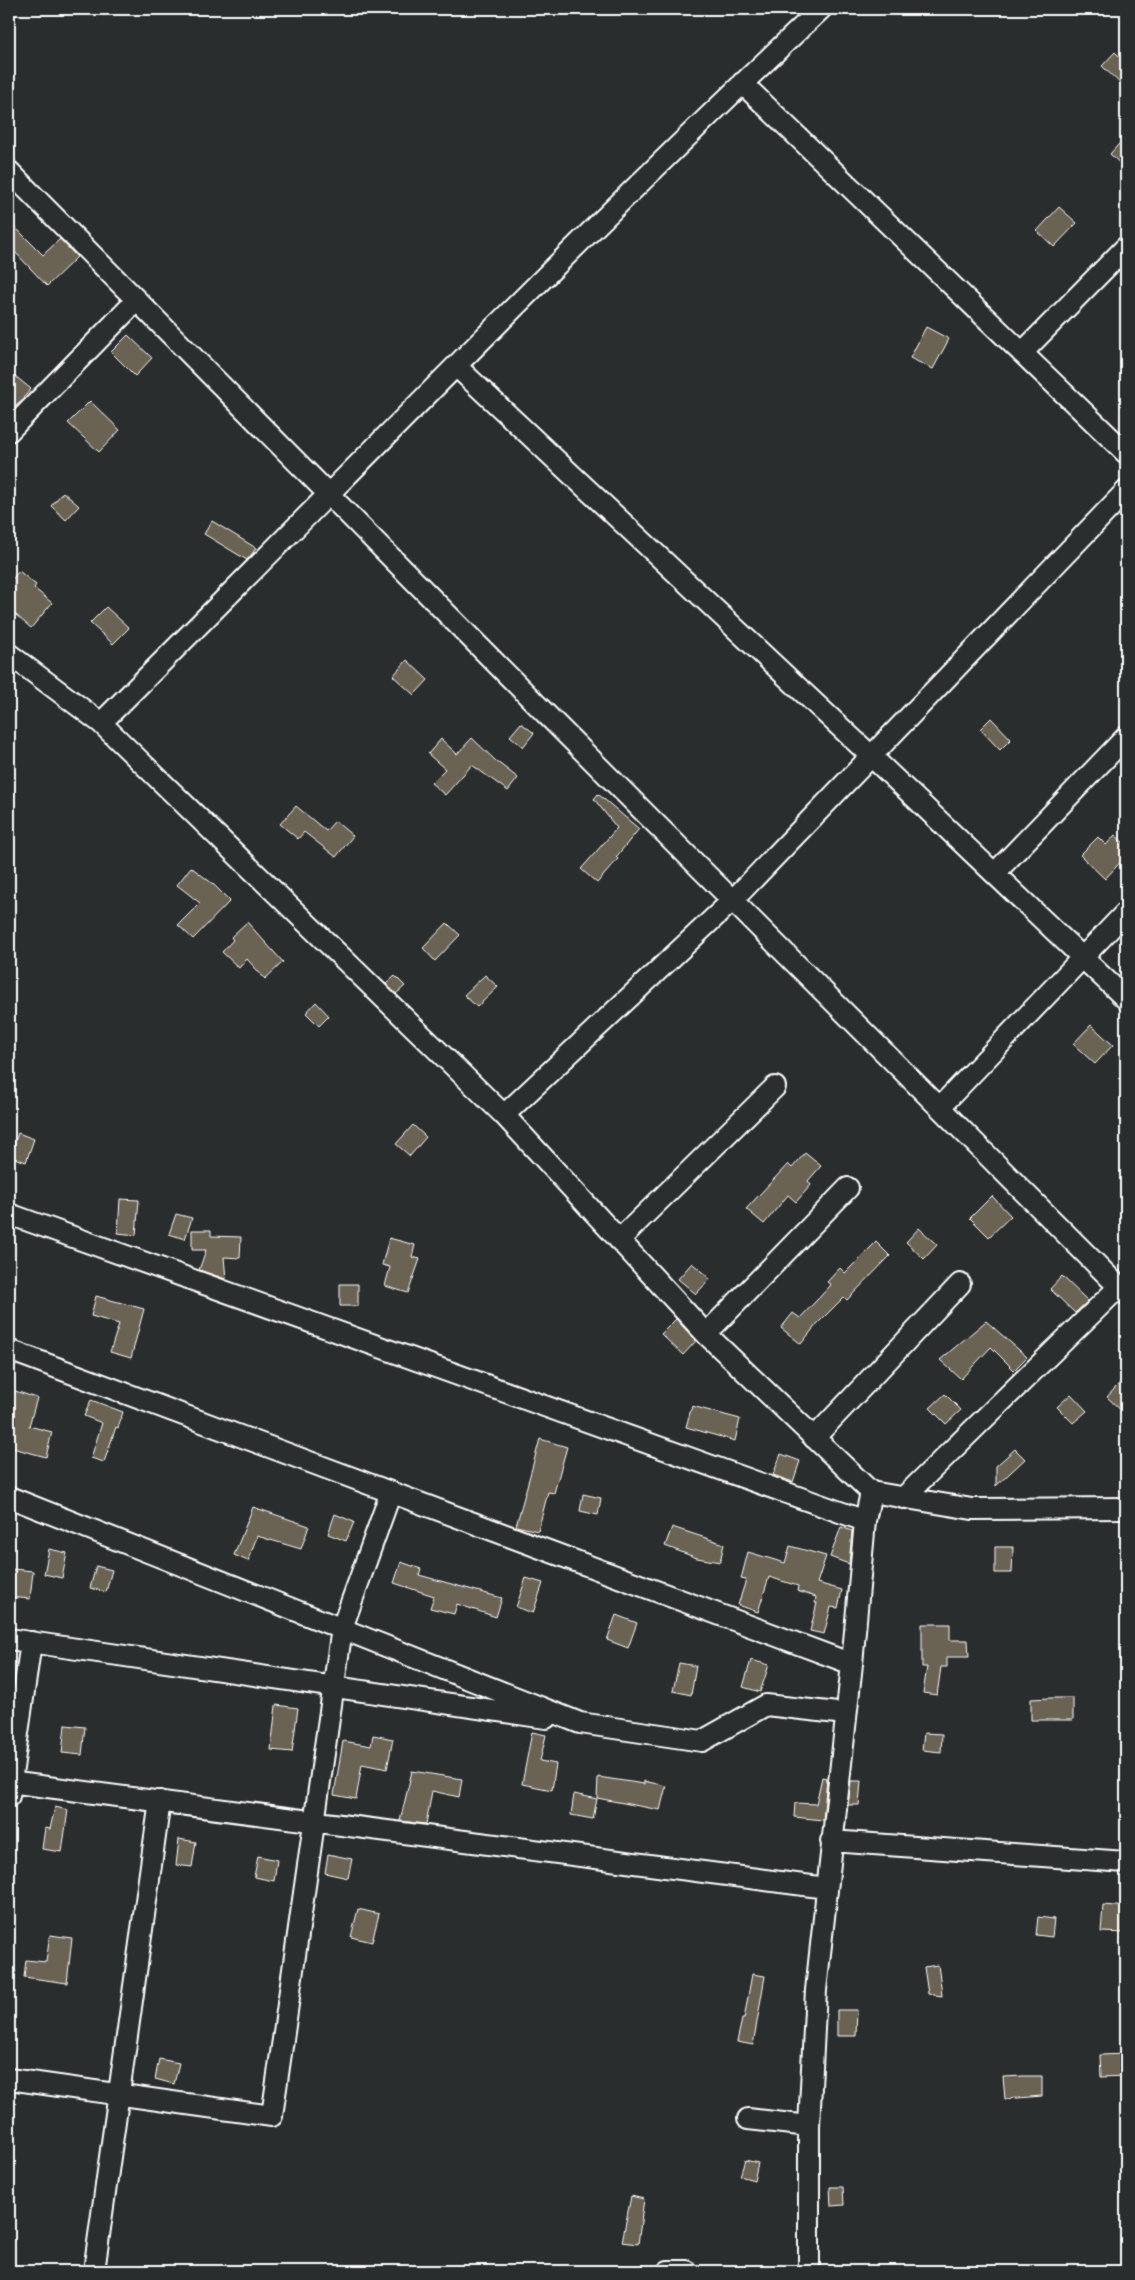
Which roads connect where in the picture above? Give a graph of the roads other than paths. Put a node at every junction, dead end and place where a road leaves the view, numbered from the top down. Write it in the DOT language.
graph roads {
  1 [pos="821,9"];
  2 [pos="742,83"];
  3 [pos="12,182"];
  4 [pos="1126,246"];
  5 [pos="137,300"];
  6 [pos="1022,353"];
  7 [pos="456,366"];
  8 [pos="9,431"];
  9 [pos="1126,453"];
  10 [pos="1126,491"];
  11 [pos="330,495"];
  12 [pos="9,654"];
  13 [pos="101,723"];
  14 [pos="1126,737"];
  15 [pos="871,756"];
  16 [pos="995,873"];
  17 [pos="734,898"];
  18 [pos="1126,912"];
  19 [pos="1083,957"];
  20 [pos="1126,999"];
  21 [pos="775,1087"];
  22 [pos="940,1107"];
  23 [pos="504,1115"];
  24 [pos="848,1188"];
  25 [pos="9,1214"];
  26 [pos="619,1240"];
  27 [pos="960,1284"];
  28 [pos="1123,1290"];
  29 [pos="706,1334"];
  30 [pos="9,1350"];
  31 [pos="814,1438"];
  32 [pos="391,1492"];
  33 [pos="871,1492"];
  34 [pos="9,1497"];
  35 [pos="904,1498"];
  36 [pos="1126,1508"];
  37 [pos="865,1521"];
  38 [pos="342,1628"];
  39 [pos="9,1639"];
  40 [pos="31,1642"];
  41 [pos="852,1664"];
  42 [pos="332,1686"];
  43 [pos="846,1714"];
  44 [pos="580,1723"];
  45 [pos="9,1786"];
  46 [pos="160,1801"];
  47 [pos="314,1821"];
  48 [pos="831,1840"];
  49 [pos="1126,1862"];
  50 [pos="827,1888"];
  51 [pos="9,2079"];
  52 [pos="120,2094"];
  53 [pos="748,2119"];
  54 [pos="809,2126"];
  55 [pos="94,2271"];
  56 [pos="668,2271"];
  57 [pos="688,2271"];
  58 [pos="809,2271"];
  1 -- 2 [label="street"];
  2 -- 6 [label="street"];
  2 -- 7 [label="street"];
  3 -- 5 [label="street"];
  4 -- 6 [label="street"];
  5 -- 8 [label="street"];
  5 -- 11 [label="street"];
  6 -- 9 [label="street"];
  7 -- 11 [label="street"];
  7 -- 15 [label="street"];
  10 -- 15 [label="street"];
  11 -- 13 [label="street"];
  11 -- 17 [label="street"];
  12 -- 13 [label="street"];
  13 -- 23 [label="street"];
  14 -- 16 [label="street"];
  15 -- 16 [label="street"];
  15 -- 17 [label="street"];
  16 -- 19 [label="street"];
  17 -- 22 [label="street"];
  17 -- 23 [label="street"];
  18 -- 19 [label="street"];
  19 -- 20 [label="street"];
  19 -- 22 [label="street"];
  21 -- 26 [label="street"];
  22 -- 28 [label="street"];
  23 -- 26 [label="street"];
  24 -- 29 [label="street"];
  25 -- 37 [label="street"];
  26 -- 29 [label="street"];
  27 -- 31 [label="street"];
  28 -- 35 [label="street"];
  29 -- 31 [label="street"];
  30 -- 32 [label="street"];
  31 -- 33 [label="street"];
  32 -- 38 [label="street"];
  32 -- 41 [label="street"];
  33 -- 35 [label="street"];
  33 -- 37 [label="street"];
  34 -- 38 [label="street"];
  35 -- 36 [label="street"];
  37 -- 41 [label="street"];
  38 -- 42 [label="street"];
  38 -- 44 [label="street"];
  39 -- 40 [label="street"];
  40 -- 42 [label="street"];
  40 -- 45 [label="street"];
  41 -- 43 [label="street"];
  42 -- 44 [label="street"];
  42 -- 47 [label="street"];
  43 -- 44 [label="street"];
  43 -- 48 [label="street"];
  45 -- 46 [label="street"];
  46 -- 47 [label="street"];
  46 -- 52 [label="street"];
  47 -- 50 [label="street"];
  47 -- 52 [label="street"];
  48 -- 49 [label="street"];
  48 -- 50 [label="street"];
  50 -- 54 [label="street"];
  51 -- 52 [label="street"];
  52 -- 55 [label="street"];
  53 -- 54 [label="street"];
  54 -- 58 [label="street"];
  56 -- 57 [label="street"];
}
